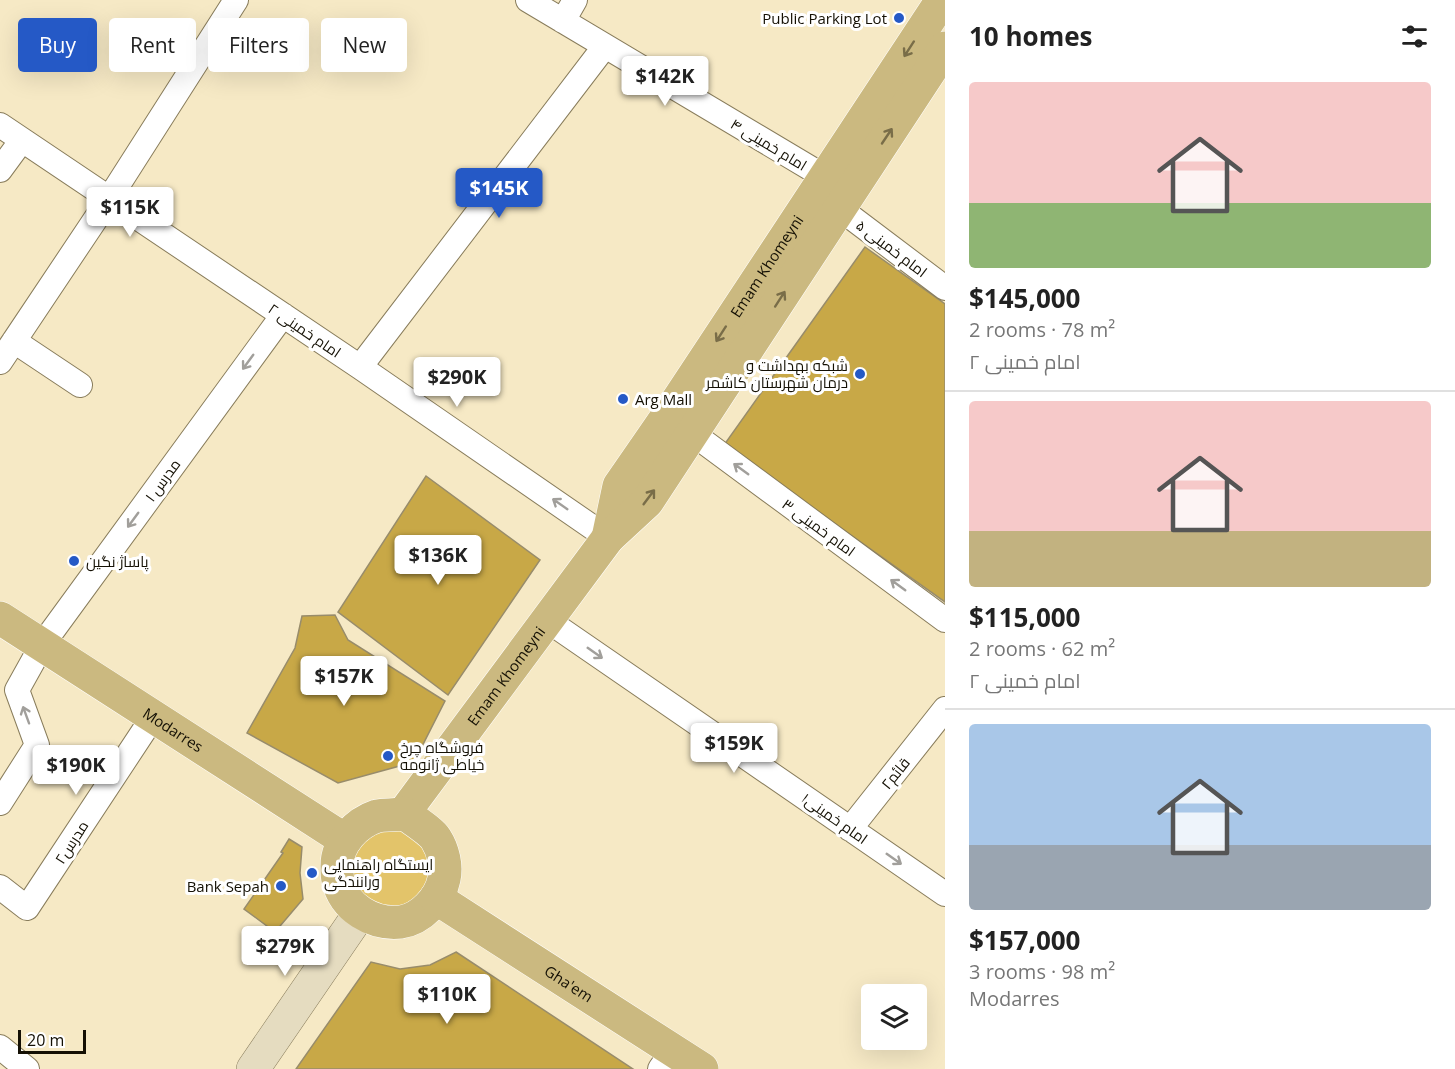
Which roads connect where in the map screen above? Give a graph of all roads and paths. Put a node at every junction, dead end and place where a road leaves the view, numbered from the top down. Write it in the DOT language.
graph roads {
  1 [pos="236,0"];
  2 [pos="528,0"];
  3 [pos="575,0"];
  4 [pos="942,0"];
  5 [pos="563,21"];
  6 [pos="605,46"];
  7 [pos="945,48"];
  8 [pos="0,125"];
  9 [pos="22,140"];
  10 [pos="0,170"];
  11 [pos="825,177"];
  12 [pos="109,199"];
  13 [pos="839,208"];
  14 [pos="945,288"];
  15 [pos="283,315"];
  16 [pos="14,341"];
  17 [pos="0,362"];
  18 [pos="360,367"];
  19 [pos="80,385"];
  20 [pos="692,433"];
  21 [pos="608,537"];
  22 [pos="0,618"];
  23 [pos="547,620"];
  24 [pos="945,620"];
  25 [pos="42,645"];
  26 [pos="943,716"];
  27 [pos="153,717"];
  28 [pos="0,803"];
  29 [pos="404,813"];
  30 [pos="850,829"];
  31 [pos="345,840"];
  32 [pos="0,887"];
  33 [pos="945,894"];
  34 [pos="436,898"];
  35 [pos="360,913"];
  36 [pos="0,1047"];
  37 [pos="666,1059"];
  38 [pos="27,1069"];
  39 [pos="253,1069"];
  40 [pos="702,1069"];
  1 -- 12 [label="street"];
  2 -- 5 [label="street, امام خمینی ۴"];
  3 -- 5 [label="street"];
  4 -- 11 [label="main road, Emam Khomeyni, one-way"];
  5 -- 6 [label="street, امام خمینی ۴"];
  6 -- 11 [label="street, امام خمینی ۴"];
  6 -- 18 [label="street"];
  13 -- 7 [label="main road, Emam Khomeyni, one-way"];
  8 -- 9 [label="street, امام خمینی ۲"];
  9 -- 10 [label="street"];
  9 -- 12 [label="street, امام خمینی ۲"];
  11 -- 21 [label="main road, Emam Khomeyni, one-way"];
  12 -- 15 [label="street, امام خمینی ۲"];
  12 -- 16 [label="street"];
  13 -- 14 [label="street, امام خمینی ۵"];
  20 -- 13 [label="main road, Emam Khomeyni, one-way"];
  15 -- 18 [label="street, امام خمینی ۲"];
  15 -- 25 [label="street, مدرس ۱, one-way"];
  16 -- 17 [label="street"];
  16 -- 19 [label="street"];
  21 -- 18 [label="street, امام خمینی ۲, one-way"];
  21 -- 20 [label="main road, Emam Khomeyni, one-way"];
  24 -- 20 [label="street, امام خمینی ۳, one-way"];
  21 -- 23 [label="main road, Emam Khomeyni"];
  22 -- 25 [label="main road, Modarres"];
  23 -- 29 [label="main road, Emam Khomeyni"];
  23 -- 30 [label="street, امام خمینی۱, one-way"];
  25 -- 27 [label="main road, Modarres"];
  28 -- 25 [label="street, مدرس ۱, one-way"];
  26 -- 30 [label="street, قائم۲"];
  27 -- 31 [label="main road, Modarres"];
  27 -- 32 [label="street, مدرس۲"];
  29 -- 31 [label="main road"];
  29 -- 34 [label="main road"];
  30 -- 33 [label="street, امام خمینی۱, one-way"];
  31 -- 35 [label="main road"];
  34 -- 35 [label="main road"];
  34 -- 37 [label="main road, Gha'em"];
  35 -- 39 [label="main road"];
  36 -- 38 [label="street"];
  37 -- 40 [label="main road, Gha'em"];
}
